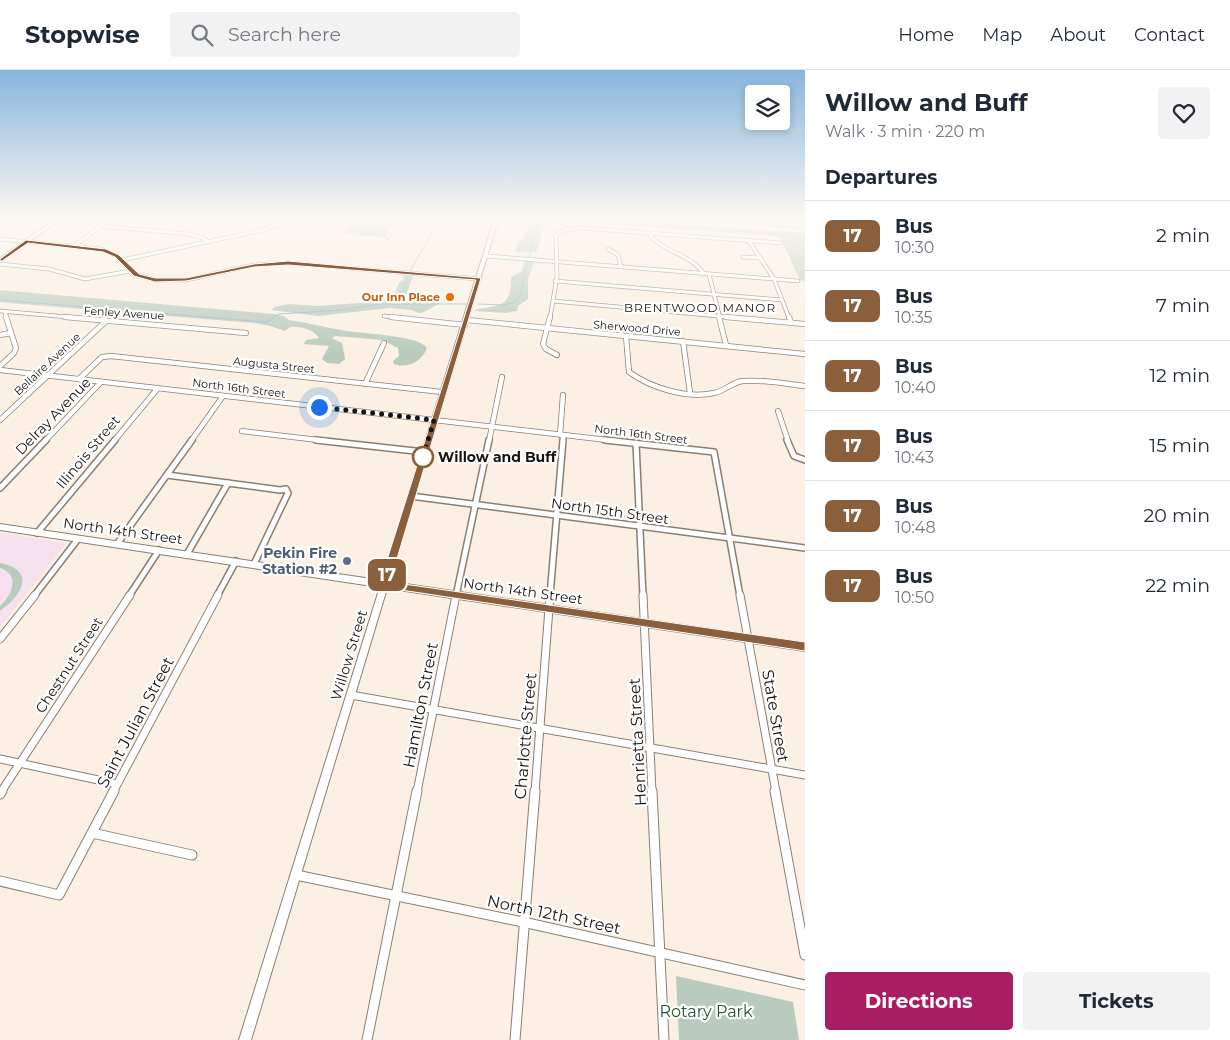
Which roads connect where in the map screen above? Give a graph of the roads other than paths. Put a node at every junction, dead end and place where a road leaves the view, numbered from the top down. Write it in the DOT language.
graph roads {
  1 [pos="12,265"];
  2 [pos="126,265"];
  3 [pos="253,265"];
  4 [pos="315,265"];
  5 [pos="483,265"];
  6 [pos="557,265"];
  7 [pos="599,265"];
  8 [pos="698,265"];
  9 [pos="765,265"];
  10 [pos="621,267"];
  11 [pos="130,271"];
  12 [pos="707,274"];
  13 [pos="479,279"];
  14 [pos="774,279"];
  15 [pos="555,280"];
  16 [pos="798,281"];
  17 [pos="714,294"];
  18 [pos="782,300"];
  19 [pos="553,302"];
  20 [pos="2,312"];
  21 [pos="384,316"];
  22 [pos="718,316"];
  23 [pos="106,321"];
  24 [pos="792,322"];
  25 [pos="466,323"];
  26 [pos="805,324"];
  27 [pos="549,328"];
  28 [pos="11,333"];
  29 [pos="246,333"];
  30 [pos="0,335"];
  31 [pos="626,336"];
  32 [pos="683,341"];
  33 [pos="384,343"];
  34 [pos="726,345"];
  35 [pos="805,354"];
  36 [pos="557,355"];
  37 [pos="0,366"];
  38 [pos="0,370"];
  39 [pos="48,376"];
  40 [pos="502,377"];
  41 [pos="80,379"];
  42 [pos="101,382"];
  43 [pos="365,384"];
  44 [pos="805,386"];
  45 [pos="158,388"];
  46 [pos="442,392"];
  47 [pos="690,393"];
  48 [pos="563,395"];
  49 [pos="223,396"];
  50 [pos="778,411"];
  51 [pos="0,420"];
  52 [pos="434,420"];
  53 [pos="491,427"];
  54 [pos="242,431"];
  55 [pos="561,435"];
  56 [pos="636,443"];
  57 [pos="424,452"];
  58 [pos="714,452"];
  59 [pos="805,460"];
  60 [pos="167,475"];
  61 [pos="228,483"];
  62 [pos="0,488"];
  63 [pos="411,496"];
  64 [pos="475,504"];
  65 [pos="557,515"];
  66 [pos="640,526"];
  67 [pos="0,527"];
  68 [pos="37,532"];
  69 [pos="78,538"];
  70 [pos="730,538"];
  71 [pos="117,544"];
  72 [pos="805,548"];
  73 [pos="159,550"];
  74 [pos="186,554"];
  75 [pos="236,561"];
  76 [pos="254,564"];
  77 [pos="384,585"];
  78 [pos="456,594"];
  79 [pos="550,608"];
  80 [pos="645,623"];
  81 [pos="749,638"];
  82 [pos="0,639"];
  83 [pos="805,647"];
  84 [pos="351,695"];
  85 [pos="432,710"];
  86 [pos="540,728"];
  87 [pos="651,748"];
  88 [pos="0,759"];
  89 [pos="20,763"];
  90 [pos="772,769"];
  91 [pos="805,775"];
  92 [pos="118,784"];
  93 [pos="0,794"];
  94 [pos="92,833"];
  95 [pos="192,855"];
  96 [pos="296,875"];
  97 [pos="0,881"];
  98 [pos="396,896"];
  99 [pos="523,922"];
  100 [pos="660,953"];
  101 [pos="805,955"];
  102 [pos="805,984"];
  103 [pos="245,1040"];
  104 [pos="367,1040"];
  105 [pos="515,1040"];
  106 [pos="664,1040"];
  1 -- 11 [label="street"];
  2 -- 11 [label="street"];
  3 -- 11 [label="street"];
  4 -- 13 [label="street"];
  5 -- 13 [label="street, Willow Street"];
  6 -- 15 [label="street"];
  7 -- 10 [label="street"];
  8 -- 12 [label="street"];
  9 -- 14 [label="street"];
  10 -- 12 [label="street"];
  12 -- 14 [label="street"];
  12 -- 17 [label="street"];
  13 -- 25 [label="street, Willow Street"];
  14 -- 16 [label="street"];
  14 -- 18 [label="street"];
  15 -- 17 [label="street"];
  15 -- 19 [label="street"];
  17 -- 18 [label="street"];
  17 -- 22 [label="street"];
  18 -- 24 [label="street"];
  19 -- 22 [label="street"];
  19 -- 27 [label="street"];
  20 -- 23 [label="street, Fenley Avenue"];
  20 -- 28 [label="street"];
  21 -- 25 [label="street, Sherwood Drive"];
  22 -- 24 [label="street"];
  22 -- 34 [label="street"];
  23 -- 29 [label="street, Fenley Avenue"];
  23 -- 39 [label="street, Bellaire Avenue"];
  24 -- 26 [label="street"];
  25 -- 27 [label="street, Sherwood Drive"];
  25 -- 46 [label="street, Willow Street"];
  27 -- 31 [label="street, Sherwood Drive"];
  27 -- 36 [label="street"];
  28 -- 30 [label="street"];
  28 -- 37 [label="street"];
  31 -- 32 [label="street, Sherwood Drive"];
  31 -- 47 [label="street"];
  32 -- 34 [label="street, Sherwood Drive"];
  32 -- 47 [label="street"];
  33 -- 43 [label="street"];
  34 -- 35 [label="street, Sherwood Drive"];
  38 -- 39 [label="street, North 16th Street"];
  39 -- 41 [label="street, North 16th Street"];
  39 -- 51 [label="street, Bellaire Avenue"];
  40 -- 53 [label="street, Hamilton Street"];
  41 -- 42 [label="street, North 16th Street"];
  41 -- 43 [label="street, Augusta Street"];
  42 -- 45 [label="street, North 16th Street"];
  42 -- 62 [label="street, Delray Avenue"];
  43 -- 46 [label="street, Augusta Street"];
  44 -- 47 [label="street"];
  45 -- 49 [label="street, North 16th Street"];
  45 -- 68 [label="street, Illinois Street"];
  46 -- 52 [label="street, Willow Street"];
  48 -- 55 [label="street, Charlotte Street"];
  49 -- 52 [label="street, North 16th Street"];
  49 -- 60 [label="street"];
  50 -- 59 [label="street"];
  52 -- 53 [label="street, North 16th Street"];
  52 -- 57 [label="street, Willow Street"];
  53 -- 55 [label="street, North 16th Street"];
  53 -- 64 [label="street, Hamilton Street"];
  54 -- 57 [label="street"];
  55 -- 56 [label="street, North 16th Street"];
  55 -- 65 [label="street, Charlotte Street"];
  56 -- 58 [label="street, North 16th Street"];
  56 -- 66 [label="street, Henrietta Street"];
  57 -- 63 [label="street, Willow Street"];
  58 -- 70 [label="street, State Street"];
  60 -- 61 [label="street"];
  60 -- 71 [label="street"];
  61 -- 74 [label="street"];
  61 -- 76 [label="street"];
  63 -- 64 [label="street, North 15th Street"];
  63 -- 77 [label="street, Willow Street"];
  64 -- 65 [label="street, North 15th Street"];
  64 -- 78 [label="street, Hamilton Street"];
  65 -- 66 [label="street, North 15th Street"];
  65 -- 79 [label="street, Charlotte Street"];
  66 -- 70 [label="street, North 15th Street"];
  66 -- 80 [label="street, Henrietta Street"];
  67 -- 68 [label="main road, North 14th Street"];
  68 -- 69 [label="main road, North 14th Street"];
  69 -- 71 [label="main road, North 14th Street"];
  69 -- 82 [label="street"];
  70 -- 72 [label="street, North 15th Street"];
  70 -- 81 [label="street, State Street"];
  71 -- 73 [label="main road, North 14th Street"];
  73 -- 74 [label="main road, North 14th Street"];
  73 -- 89 [label="street, Chestnut Street"];
  74 -- 75 [label="main road, North 14th Street"];
  75 -- 76 [label="main road, North 14th Street"];
  75 -- 92 [label="street, Saint Julian Street"];
  76 -- 77 [label="main road, North 14th Street"];
  77 -- 78 [label="main road, North 14th Street"];
  77 -- 84 [label="street, Willow Street"];
  78 -- 79 [label="main road, North 14th Street"];
  78 -- 85 [label="street, Hamilton Street"];
  79 -- 80 [label="main road, North 14th Street"];
  79 -- 86 [label="street, Charlotte Street"];
  80 -- 81 [label="main road, North 14th Street"];
  80 -- 87 [label="street, Henrietta Street"];
  81 -- 83 [label="main road, North 14th Street"];
  81 -- 90 [label="street, State Street"];
  84 -- 85 [label="street"];
  84 -- 96 [label="street, Willow Street"];
  85 -- 86 [label="street"];
  85 -- 98 [label="street, Hamilton Street"];
  86 -- 87 [label="street"];
  86 -- 99 [label="street, Charlotte Street"];
  87 -- 90 [label="street"];
  87 -- 100 [label="street, Henrietta Street"];
  88 -- 89 [label="street"];
  89 -- 92 [label="street"];
  89 -- 93 [label="street, Chestnut Street"];
  90 -- 91 [label="street"];
  90 -- 101 [label="street, State Street"];
  92 -- 94 [label="street, Saint Julian Street"];
  94 -- 95 [label="street"];
  94 -- 97 [label="street, Saint Julian Street"];
  96 -- 98 [label="street, North 12th Street"];
  96 -- 103 [label="street, Willow Street"];
  98 -- 99 [label="street, North 12th Street"];
  98 -- 104 [label="street, Hamilton Street"];
  99 -- 100 [label="street, North 12th Street"];
  99 -- 105 [label="street, Charlotte Street"];
  100 -- 102 [label="street, North 12th Street"];
  100 -- 106 [label="street, Henrietta Street"];
}
